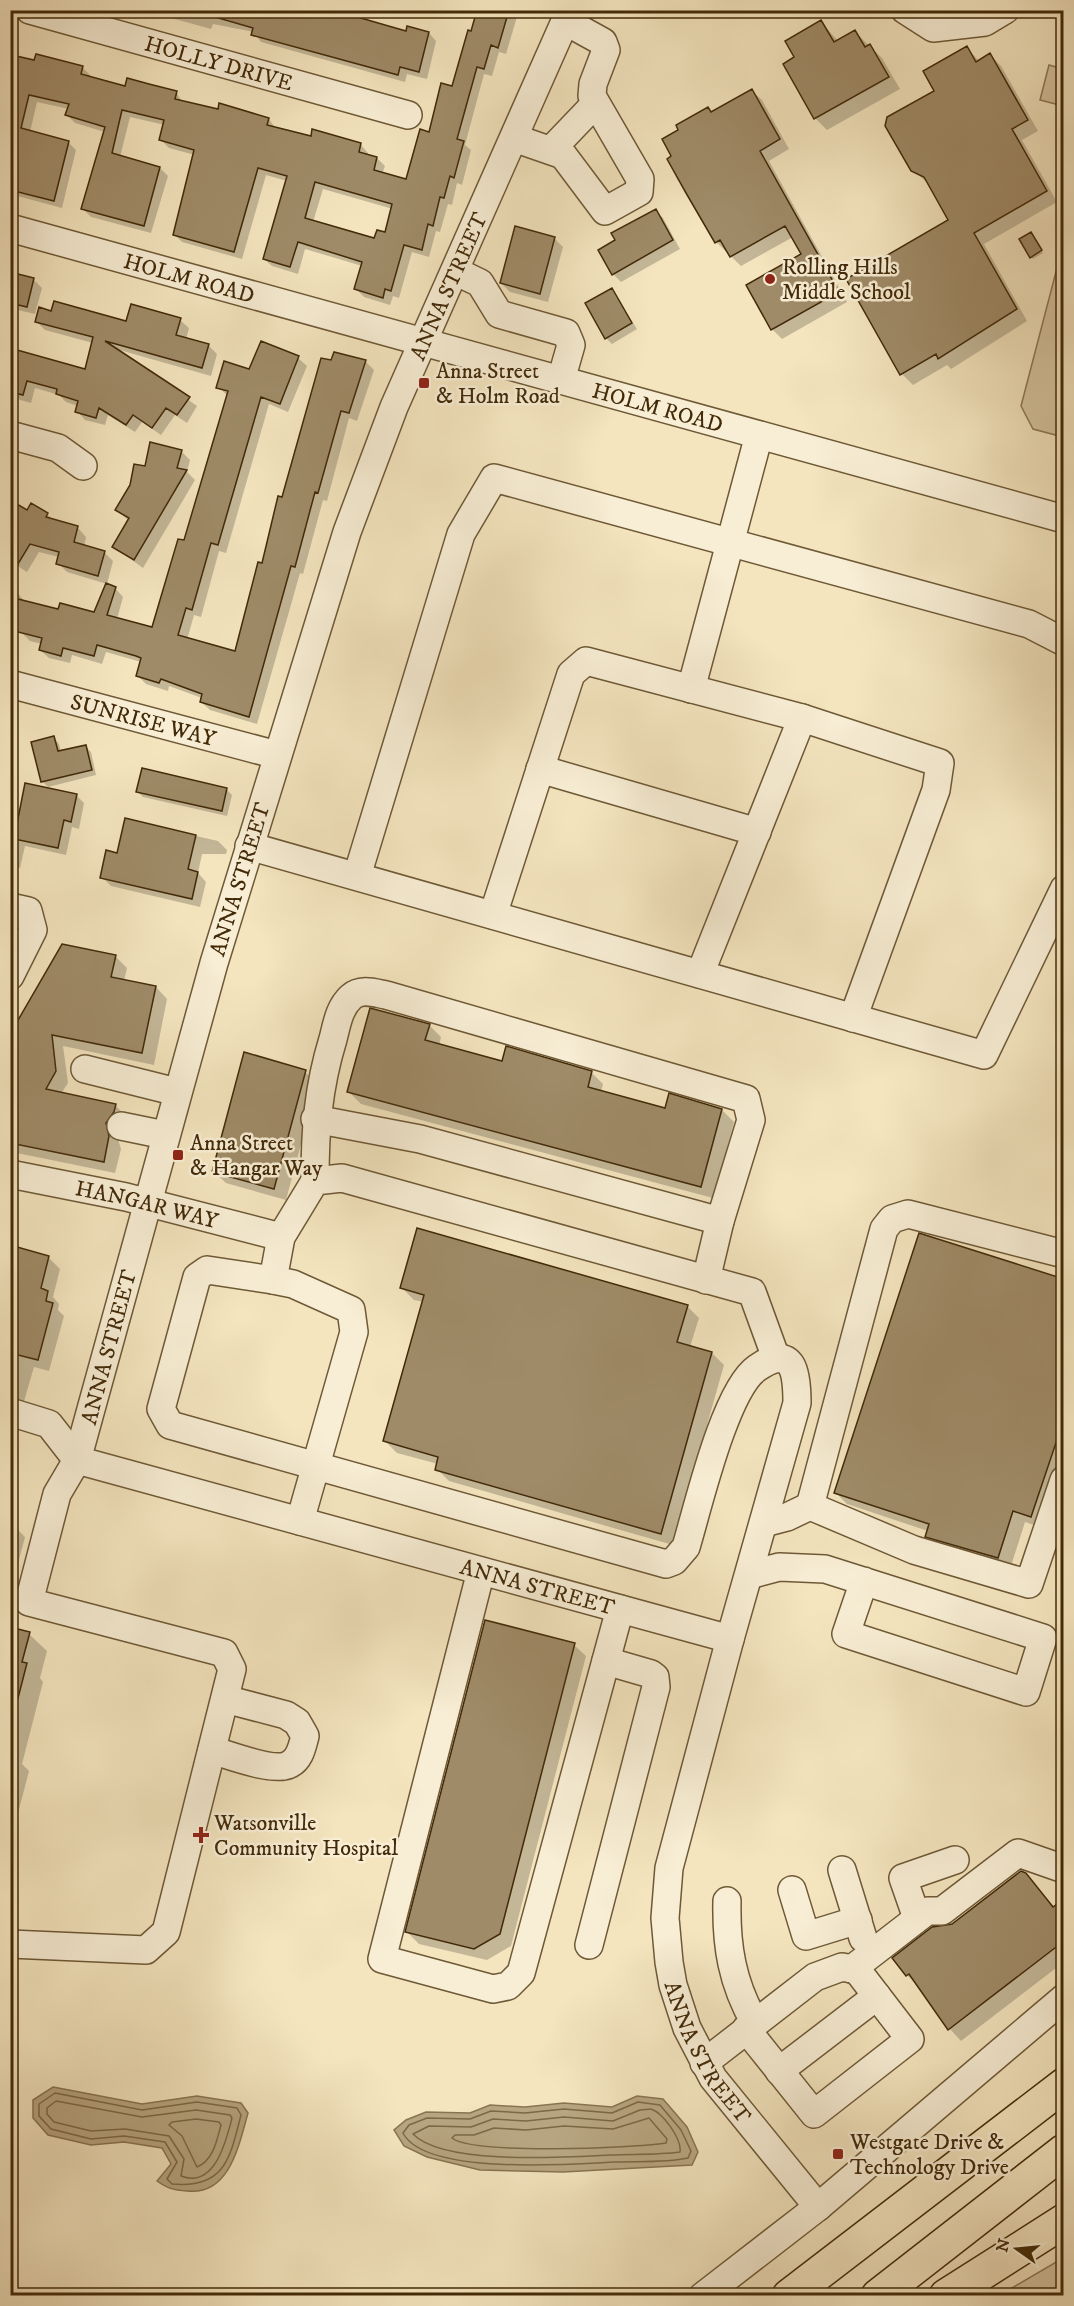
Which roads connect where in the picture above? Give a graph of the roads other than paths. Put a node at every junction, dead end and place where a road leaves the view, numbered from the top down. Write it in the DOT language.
graph roads {
  1 [pos="30,10"];
  2 [pos="905,10"];
  3 [pos="1005,10"];
  4 [pos="568,16"];
  5 [pos="595,104"];
  6 [pos="408,115"];
  7 [pos="514,138"];
  8 [pos="551,150"];
  9 [pos="10,228"];
  10 [pos="455,271"];
  11 [pos="422,342"];
  12 [pos="561,380"];
  13 [pos="10,435"];
  14 [pos="759,435"];
  15 [pos="83,466"];
  16 [pos="1064,519"];
  17 [pos="730,543"];
  18 [pos="1064,642"];
  19 [pos="11,684"];
  20 [pos="691,689"];
  21 [pos="802,718"];
  22 [pos="277,755"];
  23 [pos="540,769"];
  24 [pos="757,832"];
  25 [pos="249,846"];
  26 [pos="357,876"];
  27 [pos="1064,889"];
  28 [pos="10,907"];
  29 [pos="493,915"];
  30 [pos="700,974"];
  31 [pos="10,976"];
  32 [pos="853,1018"];
  33 [pos="86,1069"];
  34 [pos="177,1092"];
  35 [pos="315,1119"];
  36 [pos="121,1126"];
  37 [pos="165,1135"];
  38 [pos="10,1174"];
  39 [pos="315,1181"];
  40 [pos="147,1203"];
  41 [pos="720,1221"];
  42 [pos="281,1237"];
  43 [pos="1064,1254"];
  44 [pos="273,1280"];
  45 [pos="706,1280"];
  46 [pos="776,1358"];
  47 [pos="10,1412"];
  48 [pos="77,1460"];
  49 [pos="315,1468"];
  50 [pos="1064,1480"];
  51 [pos="810,1506"];
  52 [pos="300,1521"];
  53 [pos="764,1523"];
  54 [pos="481,1571"];
  55 [pos="749,1575"];
  56 [pos="864,1581"];
  57 [pos="620,1609"];
  58 [pos="730,1640"];
  59 [pos="606,1661"];
  60 [pos="225,1699"];
  61 [pos="212,1750"];
  62 [pos="955,1860"];
  63 [pos="1064,1869"];
  64 [pos="842,1870"];
  65 [pos="792,1890"];
  66 [pos="727,1901"];
  67 [pos="917,1918"];
  68 [pos="858,1920"];
  69 [pos="10,1944"];
  70 [pos="589,1945"];
  71 [pos="860,1962"];
  72 [pos="877,1996"];
  73 [pos="1064,1998"];
  74 [pos="750,2026"];
  75 [pos="704,2063"];
  76 [pos="779,2071"];
  77 [pos="1064,2085"];
  78 [pos="1064,2151"];
  79 [pos="818,2207"];
  80 [pos="1064,2221"];
  81 [pos="704,2295"];
  82 [pos="789,2295"];
  83 [pos="878,2295"];
  84 [pos="946,2295"];
  1 -- 6 [label="street, HOLLY DRIVE"];
  2 -- 3 [label="street"];
  4 -- 5 [label="street"];
  4 -- 7 [label="street, ANNA STREET"];
  5 -- 8 [label="street"];
  5 -- 8 [label="street"];
  7 -- 8 [label="street"];
  7 -- 10 [label="street, ANNA STREET"];
  9 -- 11 [label="street, HOLM ROAD"];
  10 -- 11 [label="street, ANNA STREET"];
  10 -- 12 [label="street"];
  11 -- 12 [label="street, HOLM ROAD"];
  11 -- 22 [label="street, ANNA STREET"];
  12 -- 14 [label="street, HOLM ROAD"];
  13 -- 15 [label="street"];
  14 -- 16 [label="street, HOLM ROAD"];
  14 -- 17 [label="street"];
  17 -- 18 [label="street"];
  17 -- 20 [label="street"];
  17 -- 26 [label="street"];
  19 -- 22 [label="street, SUNRISE WAY"];
  20 -- 21 [label="street"];
  20 -- 23 [label="street"];
  21 -- 24 [label="street"];
  21 -- 32 [label="street"];
  22 -- 25 [label="street, ANNA STREET"];
  23 -- 24 [label="street"];
  23 -- 29 [label="street"];
  24 -- 30 [label="street"];
  25 -- 26 [label="street"];
  25 -- 34 [label="street, ANNA STREET"];
  26 -- 29 [label="street"];
  27 -- 32 [label="street"];
  28 -- 31 [label="street"];
  29 -- 30 [label="street"];
  30 -- 32 [label="street"];
  33 -- 34 [label="street"];
  34 -- 37 [label="street, ANNA STREET"];
  35 -- 39 [label="street"];
  35 -- 41 [label="street"];
  35 -- 41 [label="street"];
  36 -- 37 [label="street"];
  37 -- 40 [label="street, ANNA STREET"];
  38 -- 40 [label="street, HANGAR WAY"];
  39 -- 42 [label="street"];
  39 -- 45 [label="street"];
  40 -- 42 [label="street, HANGAR WAY"];
  40 -- 48 [label="street, ANNA STREET"];
  41 -- 45 [label="street"];
  42 -- 44 [label="street"];
  43 -- 51 [label="street"];
  44 -- 49 [label="street"];
  44 -- 49 [label="street"];
  45 -- 46 [label="street"];
  46 -- 49 [label="street"];
  46 -- 53 [label="street"];
  47 -- 48 [label="street"];
  48 -- 52 [label="street, ANNA STREET"];
  48 -- 60 [label="street"];
  49 -- 52 [label="street"];
  50 -- 51 [label="street"];
  51 -- 53 [label="street"];
  52 -- 54 [label="street, ANNA STREET"];
  53 -- 55 [label="street"];
  54 -- 57 [label="street, ANNA STREET"];
  54 -- 59 [label="street"];
  55 -- 56 [label="street"];
  55 -- 58 [label="street"];
  56 -- 56 [label="street"];
  57 -- 58 [label="street, ANNA STREET"];
  57 -- 59 [label="street"];
  58 -- 75 [label="street, ANNA STREET"];
  59 -- 70 [label="street"];
  60 -- 61 [label="street"];
  60 -- 61 [label="street"];
  61 -- 69 [label="street"];
  62 -- 67 [label="street"];
  63 -- 67 [label="street"];
  64 -- 68 [label="street"];
  65 -- 68 [label="street"];
  66 -- 74 [label="street"];
  67 -- 71 [label="street"];
  68 -- 71 [label="street"];
  71 -- 72 [label="street"];
  71 -- 74 [label="street"];
  72 -- 76 [label="street"];
  72 -- 76 [label="street"];
  73 -- 79 [label="street"];
  74 -- 75 [label="street"];
  74 -- 76 [label="street"];
  75 -- 79 [label="street, ANNA STREET"];
  77 -- 82 [label="highway"];
  78 -- 83 [label="highway"];
  79 -- 81 [label="street"];
  80 -- 84 [label="highway"];
}
